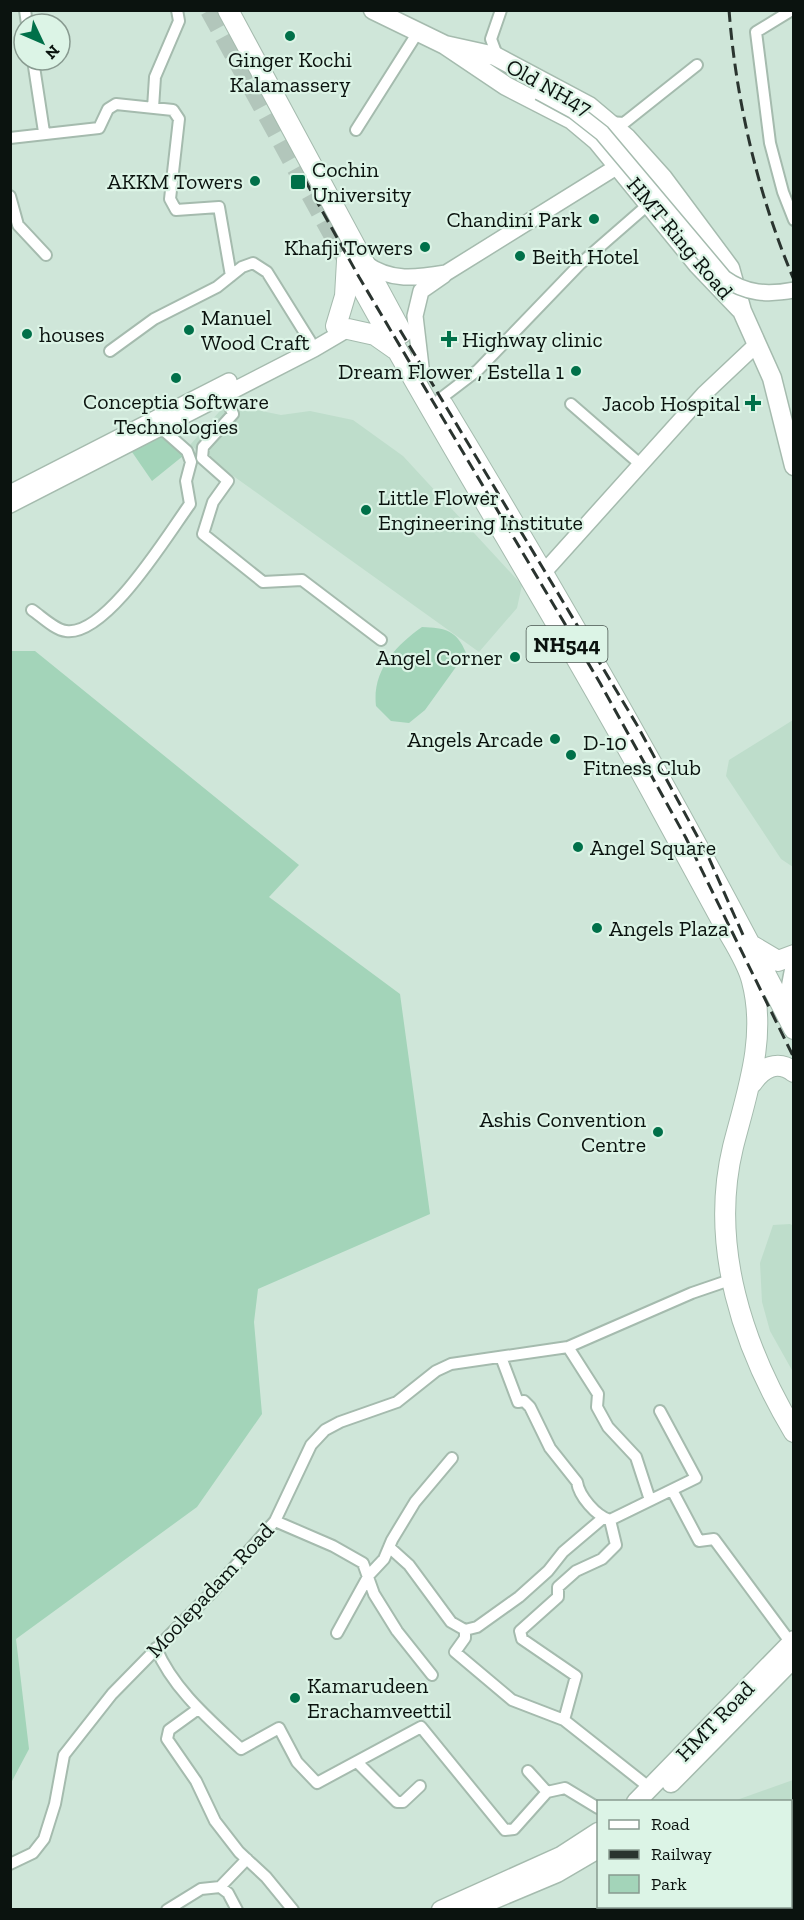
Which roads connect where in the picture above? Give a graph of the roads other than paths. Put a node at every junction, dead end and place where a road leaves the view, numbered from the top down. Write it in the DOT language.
graph roads {
  1 [pos="177,10"];
  2 [pos="373,10"];
  3 [pos="501,10"];
  4 [pos="792,10"];
  5 [pos="226,16"];
  6 [pos="418,32"];
  7 [pos="445,45"];
  8 [pos="496,57"];
  9 [pos="697,65"];
  10 [pos="515,67"];
  11 [pos="35,72"];
  12 [pos="487,74"];
  13 [pos="506,86"];
  14 [pos="539,92"];
  15 [pos="153,108"];
  16 [pos="606,122"];
  17 [pos="356,130"];
  18 [pos="44,132"];
  19 [pos="10,138"];
  20 [pos="640,153"];
  21 [pos="618,165"];
  22 [pos="10,196"];
  23 [pos="650,203"];
  24 [pos="794,220"];
  25 [pos="46,255"];
  26 [pos="354,260"];
  27 [pos="446,273"];
  28 [pos="231,276"];
  29 [pos="794,290"];
  30 [pos="377,302"];
  31 [pos="741,311"];
  32 [pos="342,328"];
  33 [pos="310,341"];
  34 [pos="757,344"];
  35 [pos="110,351"];
  36 [pos="399,353"];
  37 [pos="421,367"];
  38 [pos="225,395"];
  39 [pos="440,399"];
  40 [pos="571,404"];
  41 [pos="161,428"];
  42 [pos="640,464"];
  43 [pos="794,466"];
  44 [pos="10,493"];
  45 [pos="10,505"];
  46 [pos="544,572"];
  47 [pos="32,610"];
  48 [pos="381,640"];
  49 [pos="635,747"];
  50 [pos="751,945"];
  51 [pos="794,955"];
  52 [pos="794,970"];
  53 [pos="794,1022"];
  54 [pos="794,1029"];
  55 [pos="794,1072"];
  56 [pos="752,1083"];
  57 [pos="730,1280"];
  58 [pos="568,1347"];
  59 [pos="501,1357"];
  60 [pos="660,1411"];
  61 [pos="794,1432"];
  62 [pos="452,1458"];
  63 [pos="672,1490"];
  64 [pos="650,1500"];
  65 [pos="606,1519"];
  66 [pos="275,1521"];
  67 [pos="389,1547"];
  68 [pos="369,1575"];
  69 [pos="465,1630"];
  70 [pos="337,1633"];
  71 [pos="792,1647"];
  72 [pos="156,1648"];
  73 [pos="432,1675"];
  74 [pos="198,1709"];
  75 [pos="564,1720"];
  76 [pos="357,1762"];
  77 [pos="528,1771"];
  78 [pos="420,1786"];
  79 [pos="547,1792"];
  80 [pos="651,1795"];
  81 [pos="597,1807"];
  82 [pos="597,1833"];
  83 [pos="597,1850"];
  84 [pos="246,1859"];
  85 [pos="10,1864"];
  86 [pos="220,1887"];
  87 [pos="167,1910"];
  88 [pos="237,1910"];
  89 [pos="293,1910"];
  90 [pos="441,1910"];
  91 [pos="471,1910"];
  1 -- 15 [label="street"];
  2 -- 6 [label="main road, Old NH47"];
  3 -- 8 [label="street"];
  4 -- 24 [label="street"];
  5 -- 26 [label="highway"];
  6 -- 7 [label="main road, Old NH47"];
  6 -- 17 [label="street"];
  7 -- 8 [label="main road, Old NH47"];
  7 -- 12 [label="main road, Old NH47"];
  8 -- 10 [label="main road, Old NH47"];
  8 -- 12 [label="main road"];
  9 -- 16 [label="street"];
  10 -- 14 [label="main road"];
  10 -- 16 [label="main road, Old NH47"];
  11 -- 18 [label="street"];
  12 -- 13 [label="main road, Old NH47"];
  13 -- 14 [label="main road"];
  13 -- 21 [label="main road, Old NH47"];
  14 -- 29 [label="main road, bridge"];
  15 -- 18 [label="street"];
  15 -- 28 [label="street"];
  16 -- 20 [label="main road, Old NH47"];
  18 -- 19 [label="street"];
  20 -- 21 [label="main road, HMT Ring Road"];
  20 -- 31 [label="main road, HMT Ring Road"];
  21 -- 23 [label="main road, HMT Ring Road"];
  21 -- 27 [label="main road, HMT Ring Road"];
  22 -- 25 [label="street"];
  23 -- 31 [label="main road, HMT Ring Road"];
  23 -- 39 [label="street"];
  26 -- 27 [label="main road, HMT Ring Road"];
  26 -- 30 [label="highway"];
  26 -- 32 [label="highway"];
  27 -- 37 [label="main road"];
  28 -- 33 [label="street"];
  28 -- 35 [label="street"];
  30 -- 36 [label="highway, NH544"];
  30 -- 37 [label="highway, NH544"];
  31 -- 34 [label="main road"];
  32 -- 33 [label="main road"];
  32 -- 36 [label="highway"];
  32 -- 38 [label="main road"];
  33 -- 44 [label="main road"];
  34 -- 42 [label="main road"];
  34 -- 43 [label="main road"];
  36 -- 49 [label="highway, NH544"];
  37 -- 39 [label="highway, NH544"];
  38 -- 41 [label="main road"];
  38 -- 48 [label="street"];
  39 -- 46 [label="highway, NH544"];
  40 -- 42 [label="street"];
  41 -- 45 [label="main road"];
  41 -- 47 [label="street"];
  42 -- 46 [label="main road"];
  46 -- 49 [label="highway, NH544"];
  49 -- 50 [label="highway, NH544"];
  49 -- 56 [label="highway, NH544"];
  50 -- 51 [label="highway"];
  50 -- 54 [label="highway"];
  52 -- 53 [label="main road"];
  55 -- 56 [label="highway"];
  56 -- 57 [label="highway"];
  57 -- 58 [label="street, Moolepadam Road"];
  57 -- 61 [label="highway"];
  58 -- 59 [label="street, Moolepadam Road"];
  58 -- 64 [label="street"];
  59 -- 65 [label="street"];
  59 -- 66 [label="street, Moolepadam Road"];
  60 -- 63 [label="street"];
  62 -- 67 [label="street"];
  63 -- 64 [label="street"];
  63 -- 71 [label="street"];
  64 -- 65 [label="street"];
  65 -- 69 [label="street"];
  65 -- 75 [label="street"];
  66 -- 68 [label="street"];
  66 -- 72 [label="street, Moolepadam Road"];
  67 -- 68 [label="street"];
  67 -- 69 [label="street"];
  68 -- 70 [label="street"];
  68 -- 73 [label="street"];
  69 -- 75 [label="street"];
  71 -- 80 [label="main road, HMT Road"];
  72 -- 74 [label="street"];
  72 -- 85 [label="street, Moolepadam Road"];
  74 -- 76 [label="street"];
  74 -- 84 [label="street"];
  75 -- 80 [label="street"];
  76 -- 78 [label="street"];
  76 -- 79 [label="street"];
  77 -- 79 [label="street"];
  79 -- 81 [label="street"];
  82 -- 90 [label="main road"];
  83 -- 91 [label="main road"];
  84 -- 86 [label="street"];
  84 -- 89 [label="street"];
  86 -- 87 [label="street"];
  86 -- 88 [label="street"];
}
